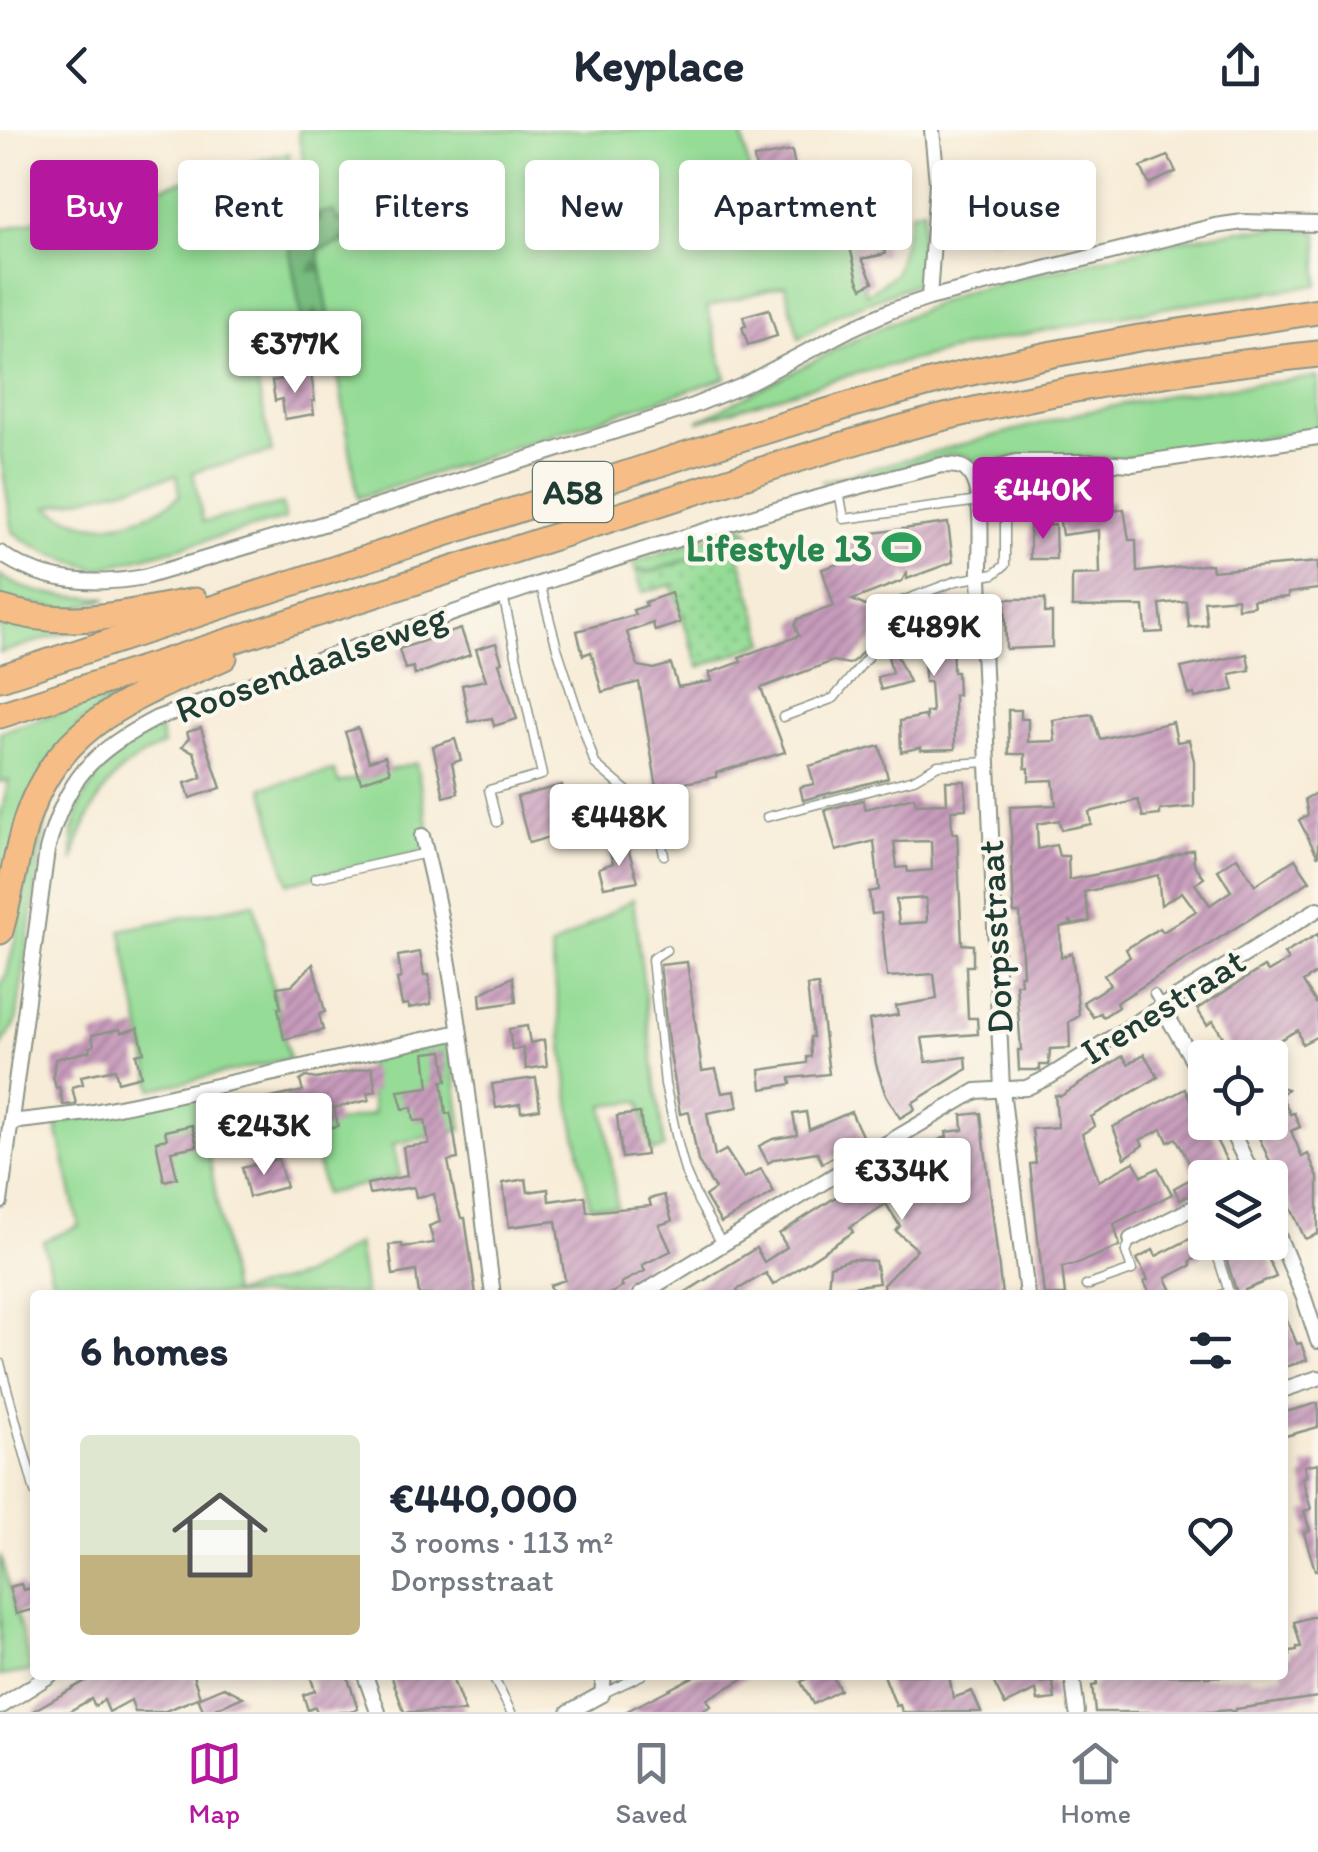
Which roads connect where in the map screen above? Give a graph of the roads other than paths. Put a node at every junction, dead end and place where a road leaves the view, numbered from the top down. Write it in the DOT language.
graph roads {
  1 [pos="932,130"];
  2 [pos="1318,224"];
  3 [pos="928,298"];
  4 [pos="1318,311"];
  5 [pos="1318,354"];
  6 [pos="1318,437"];
  7 [pos="974,479"];
  8 [pos="838,490"];
  9 [pos="979,501"];
  10 [pos="0,553"];
  11 [pos="980,578"];
  12 [pos="294,583"];
  13 [pos="540,583"];
  14 [pos="503,595"];
  15 [pos="0,608"];
  16 [pos="330,608"];
  17 [pos="0,678"];
  18 [pos="0,714"];
  19 [pos="782,717"];
  20 [pos="987,762"];
  21 [pos="767,817"];
  22 [pos="497,822"];
  23 [pos="422,836"];
  24 [pos="427,853"];
  25 [pos="664,856"];
  26 [pos="315,878"];
  27 [pos="1318,909"];
  28 [pos="0,930"];
  29 [pos="666,950"];
  30 [pos="1158,1000"];
  31 [pos="458,1032"];
  32 [pos="1188,1052"];
  33 [pos="1002,1090"];
  34 [pos="12,1122"];
  35 [pos="0,1202"];
  36 [pos="1188,1215"];
  37 [pos="1131,1239"];
  38 [pos="722,1244"];
  39 [pos="1288,1251"];
  40 [pos="1218,1260"];
  41 [pos="1086,1286"];
  42 [pos="492,1290"];
  43 [pos="648,1290"];
  44 [pos="1026,1290"];
  45 [pos="1227,1290"];
  46 [pos="1311,1295"];
  47 [pos="1318,1341"];
  48 [pos="0,1363"];
  49 [pos="1318,1378"];
  50 [pos="1288,1388"];
  51 [pos="30,1474"];
  52 [pos="42,1680"];
  53 [pos="367,1680"];
  54 [pos="495,1680"];
  55 [pos="603,1680"];
  56 [pos="631,1680"];
  57 [pos="1073,1680"];
  58 [pos="602,1694"];
  59 [pos="0,1707"];
  60 [pos="378,1712"];
  61 [pos="512,1712"];
  62 [pos="569,1712"];
  63 [pos="1077,1712"];
  1 -- 3 [label="street"];
  2 -- 3 [label="street"];
  3 -- 10 [label="street"];
  4 -- 12 [label="highway, Roosendaalseweg / A58"];
  5 -- 16 [label="highway, Roosendaalseweg / A58"];
  6 -- 7 [label="street"];
  7 -- 8 [label="street, Roosendaalseweg"];
  7 -- 9 [label="street, Dorpsstraat"];
  7 -- 11 [label="lane"];
  8 -- 9 [label="lane"];
  8 -- 13 [label="street, Roosendaalseweg"];
  9 -- 11 [label="street, Dorpsstraat"];
  11 -- 19 [label="lane"];
  11 -- 20 [label="street, Dorpsstraat"];
  12 -- 15 [label="highway, A58"];
  12 -- 17 [label="highway, Roosendaalseweg / A58"];
  13 -- 14 [label="street, Roosendaalseweg"];
  13 -- 25 [label="lane"];
  14 -- 22 [label="lane"];
  14 -- 34 [label="street, Roosendaalseweg"];
  16 -- 18 [label="highway, Roosendaalseweg / A58"];
  16 -- 28 [label="highway, A58"];
  20 -- 21 [label="lane"];
  20 -- 33 [label="street, Dorpsstraat"];
  23 -- 24 [label="street"];
  24 -- 26 [label="lane"];
  24 -- 31 [label="street"];
  27 -- 30 [label="street, Irenestraat"];
  29 -- 38 [label="lane"];
  30 -- 32 [label="street"];
  30 -- 33 [label="street, Irenestraat"];
  31 -- 34 [label="street"];
  31 -- 42 [label="street"];
  33 -- 38 [label="street, Irenestraat"];
  33 -- 44 [label="street, Dorpsstraat"];
  34 -- 35 [label="street, Roosendaalseweg"];
  36 -- 37 [label="street"];
  37 -- 41 [label="lane"];
  38 -- 43 [label="street, Irenestraat"];
  39 -- 46 [label="street"];
  40 -- 45 [label="lane"];
  46 -- 47 [label="street"];
  48 -- 51 [label="lane"];
  49 -- 50 [label="street"];
  52 -- 59 [label="street"];
  53 -- 60 [label="street"];
  54 -- 61 [label="lane"];
  55 -- 58 [label="street"];
  56 -- 58 [label="lane"];
  57 -- 63 [label="street"];
  58 -- 62 [label="street"];
}
